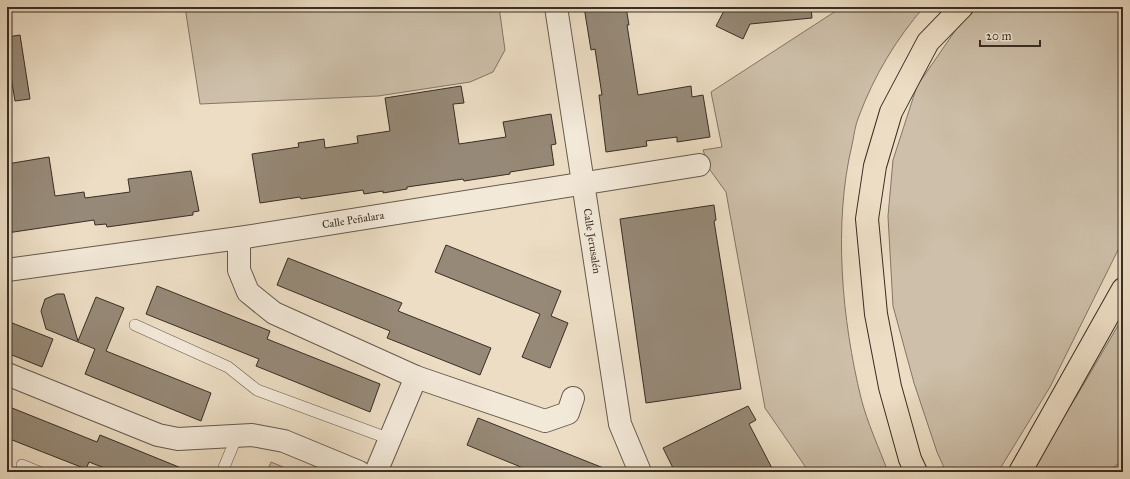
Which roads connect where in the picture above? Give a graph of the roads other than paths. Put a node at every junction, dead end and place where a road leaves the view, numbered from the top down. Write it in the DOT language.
graph roads {
  1 [pos="556,7"];
  2 [pos="962,7"];
  3 [pos="699,165"];
  4 [pos="583,184"];
  5 [pos="239,238"];
  6 [pos="7,270"];
  7 [pos="1123,289"];
  8 [pos="135,325"];
  9 [pos="7,374"];
  10 [pos="416,377"];
  11 [pos="573,398"];
  12 [pos="238,436"];
  13 [pos="390,439"];
  14 [pos="22,465"];
  15 [pos="913,466"];
  16 [pos="39,472"];
  17 [pos="222,472"];
  18 [pos="359,472"];
  19 [pos="376,472"];
  20 [pos="640,472"];
  21 [pos="1020,472"];
  1 -- 4 [label="street, Calle Jerusalén"];
  2 -- 15 [label="highway"];
  3 -- 4 [label="street, Calle Peñalara"];
  4 -- 5 [label="street, Calle Peñalara"];
  4 -- 20 [label="street, Calle Jerusalén"];
  5 -- 6 [label="street, Calle Peñalara"];
  5 -- 10 [label="street"];
  7 -- 21 [label="highway"];
  8 -- 13 [label="lane"];
  9 -- 12 [label="street"];
  10 -- 11 [label="street"];
  10 -- 13 [label="street"];
  12 -- 17 [label="lane"];
  12 -- 18 [label="street"];
  13 -- 19 [label="street"];
  14 -- 16 [label="lane"];
}
